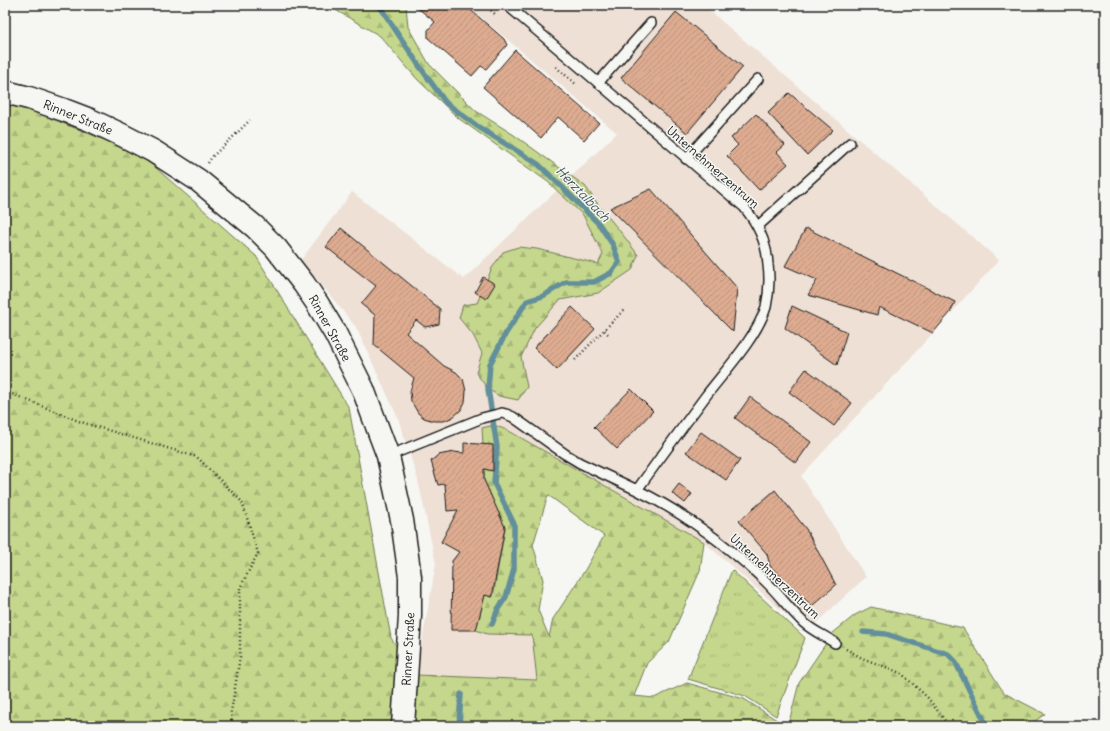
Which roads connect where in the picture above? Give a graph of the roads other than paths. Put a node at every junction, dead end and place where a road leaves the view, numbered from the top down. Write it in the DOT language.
graph roads {
  1 [pos="507,5"];
  2 [pos="651,23"];
  3 [pos="758,79"];
  4 [pos="598,83"];
  5 [pos="5,92"];
  6 [pos="850,143"];
  7 [pos="686,159"];
  8 [pos="758,226"];
  9 [pos="388,456"];
  10 [pos="637,490"];
  11 [pos="835,643"];
  12 [pos="403,726"];
  1 -- 4 [label="lane, Unternehmerzentrum"];
  2 -- 4 [label="lane"];
  3 -- 7 [label="lane"];
  4 -- 7 [label="lane, Unternehmerzentrum"];
  5 -- 9 [label="main road, Rinner Straße"];
  6 -- 8 [label="lane"];
  7 -- 8 [label="lane, Unternehmerzentrum"];
  8 -- 10 [label="lane, Unternehmerzentrum"];
  9 -- 10 [label="lane, Unternehmerzentrum"];
  9 -- 12 [label="main road, Rinner Straße"];
  10 -- 11 [label="lane, Unternehmerzentrum"];
}
